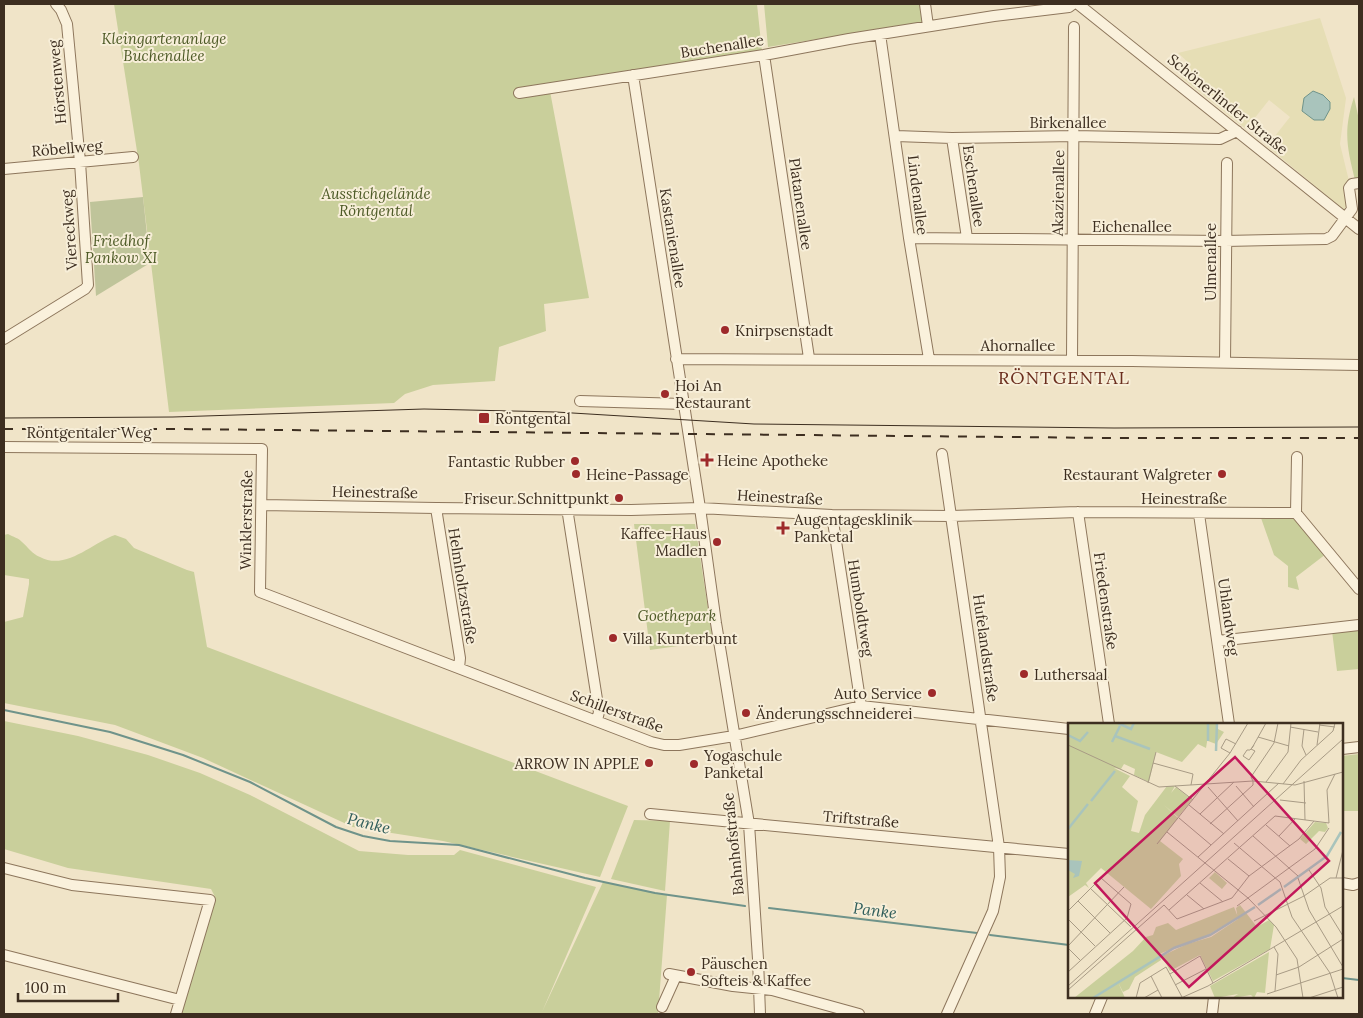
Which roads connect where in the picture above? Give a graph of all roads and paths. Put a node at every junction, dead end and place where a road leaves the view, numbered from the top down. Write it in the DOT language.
graph roads {
  1 [pos="56,4"];
  2 [pos="924,4"];
  3 [pos="1073,4"];
  4 [pos="1078,4"];
  5 [pos="928,26"];
  6 [pos="1074,27"];
  7 [pos="880,34"];
  8 [pos="764,55"];
  9 [pos="633,75"];
  10 [pos="519,93"];
  11 [pos="1237,130"];
  12 [pos="896,136"];
  13 [pos="1074,136"];
  14 [pos="952,138"];
  15 [pos="133,157"];
  16 [pos="80,162"];
  17 [pos="1227,163"];
  18 [pos="4,169"];
  19 [pos="1359,183"];
  20 [pos="1346,218"];
  21 [pos="1359,229"];
  22 [pos="909,238"];
  23 [pos="967,238"];
  24 [pos="1073,240"];
  25 [pos="1225,241"];
  26 [pos="4,339"];
  27 [pos="809,358"];
  28 [pos="676,359"];
  29 [pos="929,359"];
  30 [pos="1072,360"];
  31 [pos="1225,362"];
  32 [pos="1359,365"];
  33 [pos="580,401"];
  34 [pos="683,404"];
  35 [pos="4,447"];
  36 [pos="262,449"];
  37 [pos="942,454"];
  38 [pos="1297,457"];
  39 [pos="262,505"];
  40 [pos="436,508"];
  41 [pos="567,508"];
  42 [pos="700,508"];
  43 [pos="1078,512"];
  44 [pos="1296,513"];
  45 [pos="1199,514"];
  46 [pos="832,515"];
  47 [pos="951,516"];
  48 [pos="1359,589"];
  49 [pos="260,592"];
  50 [pos="1359,625"];
  51 [pos="1218,641"];
  52 [pos="459,668"];
  53 [pos="861,706"];
  54 [pos="597,720"];
  55 [pos="981,720"];
  56 [pos="1109,723"];
  57 [pos="1228,723"];
  58 [pos="1068,729"];
  59 [pos="734,736"];
  60 [pos="1359,747"];
  61 [pos="1343,749"];
  62 [pos="650,814"];
  63 [pos="749,824"];
  64 [pos="1000,847"];
  65 [pos="1068,854"];
  66 [pos="4,868"];
  67 [pos="1343,883"];
  68 [pos="1359,883"];
  69 [pos="4,955"];
  70 [pos="760,988"];
  71 [pos="1102,998"];
  72 [pos="1214,998"];
  73 [pos="180,1000"];
  74 [pos="662,1007"];
  75 [pos="176,1014"];
  76 [pos="760,1014"];
  77 [pos="859,1014"];
  78 [pos="947,1014"];
  79 [pos="1095,1014"];
  80 [pos="1212,1014"];
  1 -- 16 [label="street, Hörstenweg"];
  2 -- 5 [label="street"];
  3 -- 5 [label="street, Buchenallee"];
  4 -- 11 [label="street, Schönerlinder Straße"];
  5 -- 7 [label="street, Buchenallee"];
  6 -- 13 [label="street, Akazienallee"];
  7 -- 8 [label="street, Buchenallee"];
  7 -- 12 [label="street, Lindenallee"];
  8 -- 9 [label="street, Buchenallee"];
  8 -- 27 [label="street, Platanenallee"];
  9 -- 10 [label="street, Buchenallee"];
  9 -- 28 [label="street, Kastanienallee"];
  11 -- 13 [label="street, Birkenallee"];
  11 -- 20 [label="street, Schönerlinder Straße"];
  12 -- 14 [label="street, Birkenallee"];
  12 -- 22 [label="street, Lindenallee"];
  13 -- 14 [label="street, Birkenallee"];
  13 -- 24 [label="street, Akazienallee"];
  14 -- 23 [label="street, Eschenallee"];
  15 -- 16 [label="street, Röbellweg"];
  16 -- 18 [label="street, Röbellweg"];
  16 -- 26 [label="street, Viereckweg"];
  17 -- 25 [label="street, Ulmenallee"];
  19 -- 20 [label="street"];
  20 -- 21 [label="street, Schönerlinder Straße"];
  20 -- 25 [label="street, Eichenallee"];
  22 -- 23 [label="street, Eichenallee"];
  22 -- 29 [label="street, Lindenallee"];
  23 -- 24 [label="street, Eichenallee"];
  24 -- 25 [label="street, Eichenallee"];
  24 -- 30 [label="street, Akazienallee"];
  25 -- 31 [label="street, Ulmenallee"];
  27 -- 28 [label="street, Ahornallee"];
  27 -- 29 [label="street, Ahornallee"];
  28 -- 34 [label="street, Kastanienallee"];
  29 -- 30 [label="street, Ahornallee"];
  30 -- 31 [label="street, Ahornallee"];
  31 -- 32 [label="street, Ahornallee"];
  33 -- 34 [label="street"];
  34 -- 42 [label="street, Bahnhofstraße"];
  35 -- 36 [label="street, Röntgentaler Weg"];
  36 -- 39 [label="street, Winklerstraße"];
  37 -- 47 [label="street, Hufelandstraße"];
  38 -- 44 [label="street"];
  39 -- 40 [label="street, Heinestraße"];
  39 -- 49 [label="street, Winklerstraße"];
  40 -- 41 [label="street, Heinestraße"];
  40 -- 52 [label="street, Helmholtzstraße"];
  41 -- 42 [label="street, Heinestraße"];
  41 -- 54 [label="street"];
  42 -- 46 [label="street, Heinestraße"];
  42 -- 59 [label="street, Bahnhofstraße"];
  43 -- 45 [label="street, Heinestraße"];
  43 -- 47 [label="street, Heinestraße"];
  43 -- 56 [label="street, Friedenstraße"];
  44 -- 45 [label="street, Heinestraße"];
  44 -- 48 [label="street"];
  45 -- 51 [label="street, Uhlandweg"];
  46 -- 47 [label="street, Heinestraße"];
  46 -- 53 [label="street, Humboldtweg"];
  47 -- 55 [label="street, Hufelandstraße"];
  49 -- 52 [label="street, Schillerstraße"];
  50 -- 51 [label="street"];
  51 -- 57 [label="street, Uhlandweg"];
  52 -- 54 [label="street, Schillerstraße"];
  53 -- 55 [label="street, Schillerstraße"];
  53 -- 59 [label="street, Schillerstraße"];
  54 -- 59 [label="street, Schillerstraße"];
  55 -- 58 [label="street, Schillerstraße"];
  55 -- 64 [label="street, Hufelandstraße"];
  59 -- 63 [label="street, Bahnhofstraße"];
  60 -- 61 [label="street"];
  62 -- 63 [label="street, Triftstraße"];
  63 -- 64 [label="street, Triftstraße"];
  63 -- 70 [label="street, Bahnhofstraße"];
  64 -- 65 [label="street, Triftstraße"];
  64 -- 78 [label="street, Hufelandstraße"];
  66 -- 73 [label="street"];
  67 -- 68 [label="street"];
  69 -- 73 [label="street"];
  70 -- 74 [label="street"];
  70 -- 76 [label="street, Bahnhofstraße"];
  70 -- 77 [label="street"];
  71 -- 79 [label="street"];
  72 -- 80 [label="street"];
  73 -- 75 [label="street"];
}
